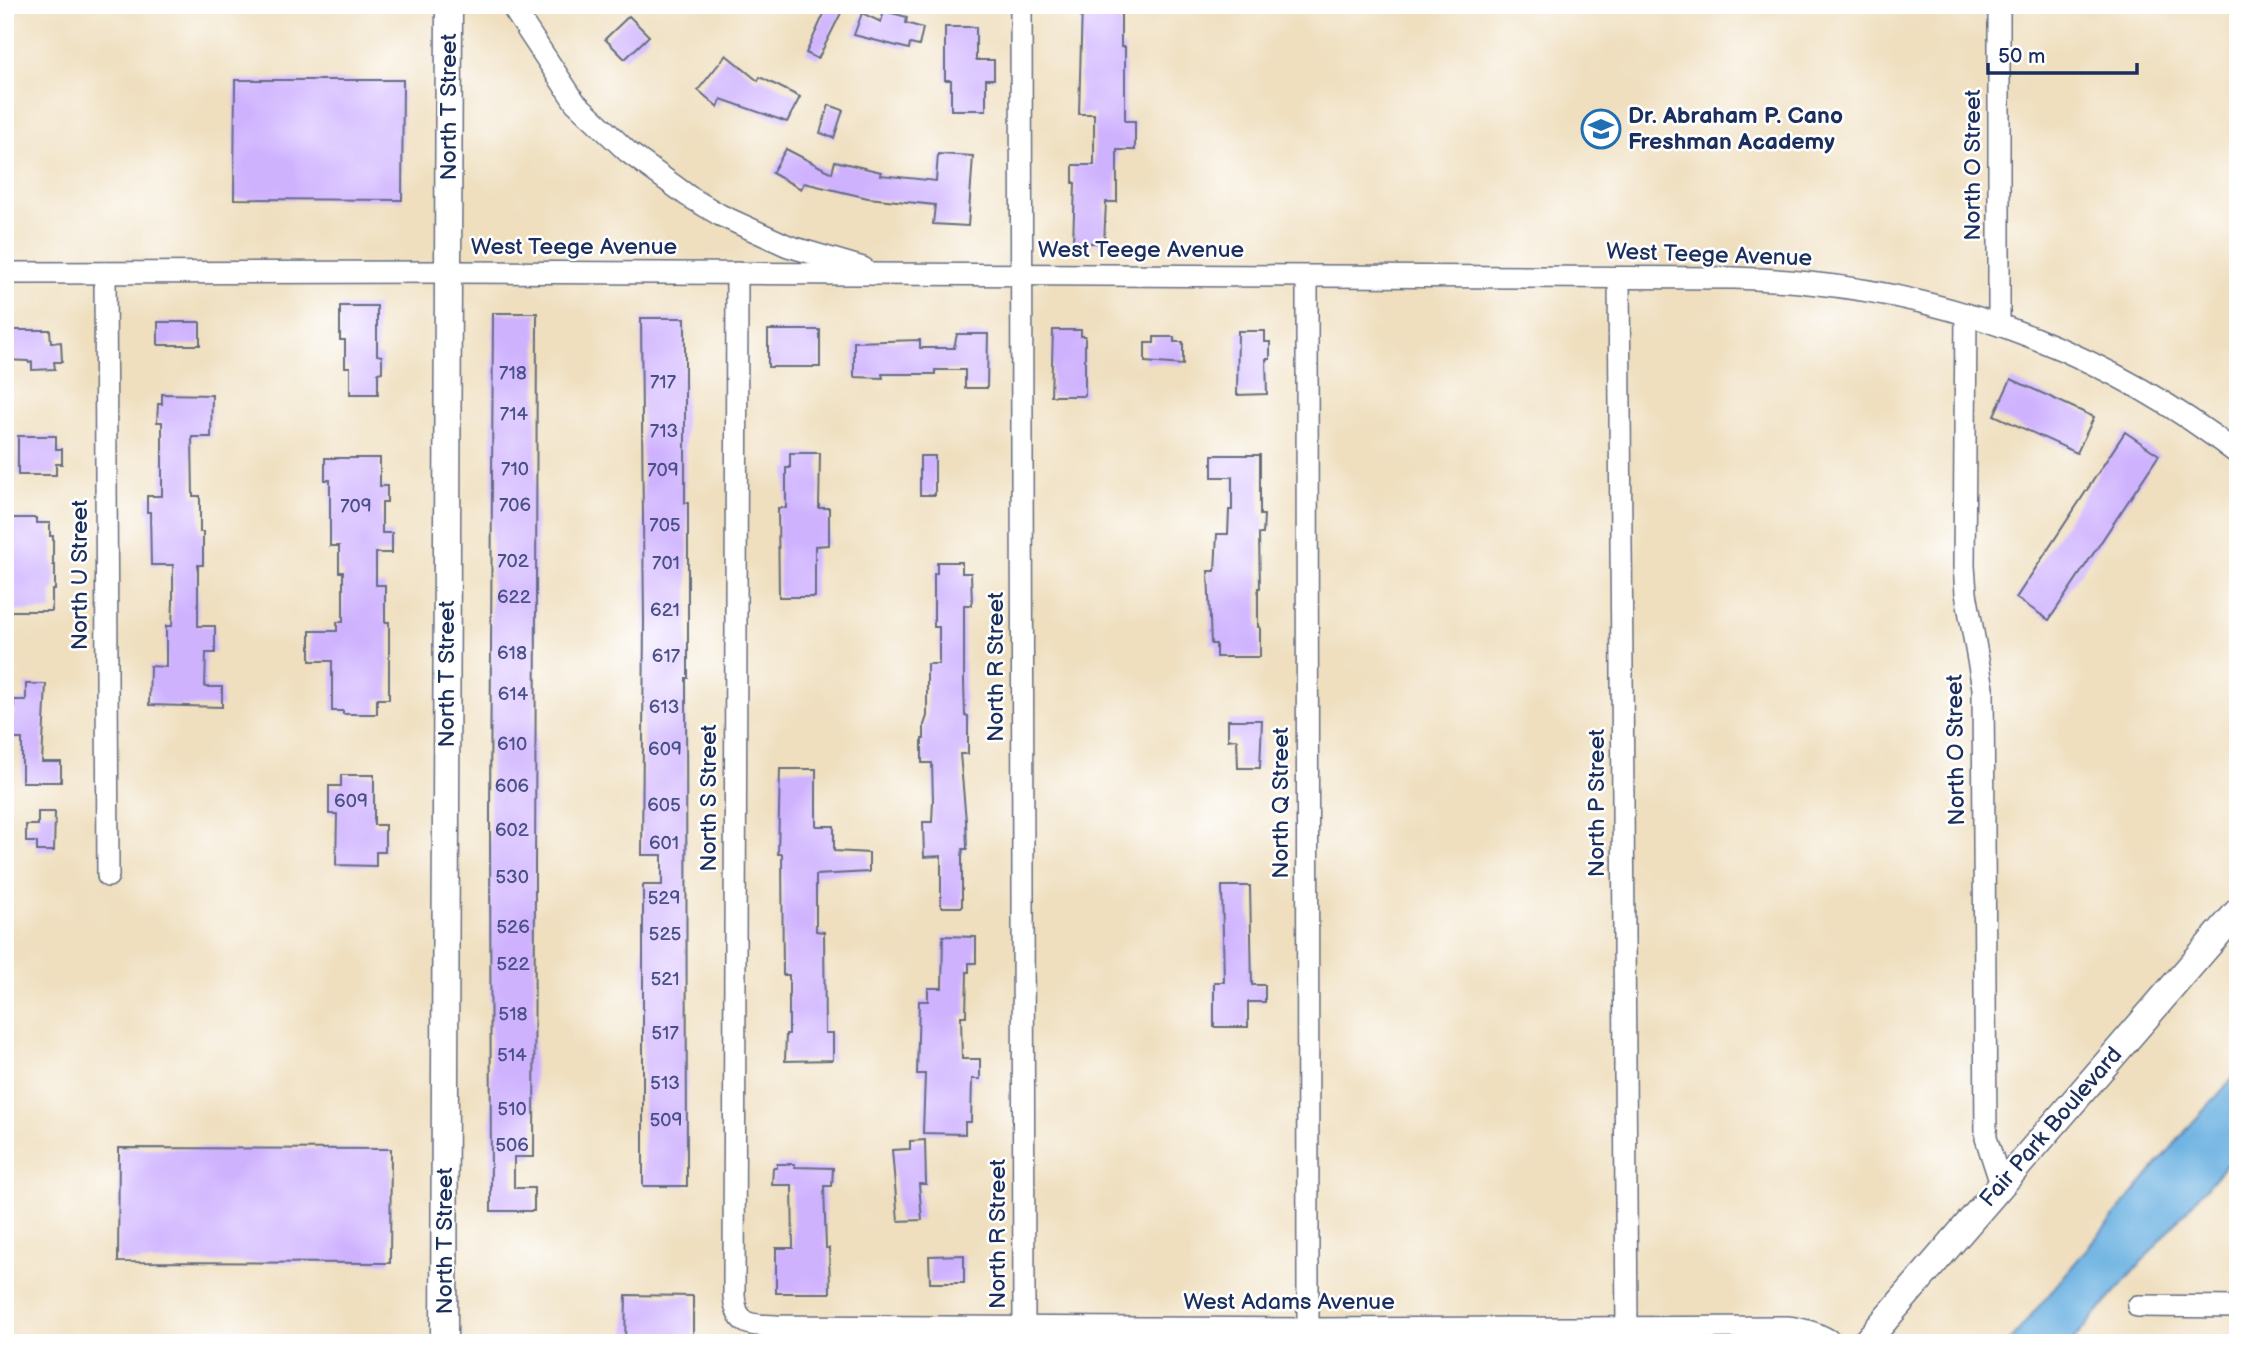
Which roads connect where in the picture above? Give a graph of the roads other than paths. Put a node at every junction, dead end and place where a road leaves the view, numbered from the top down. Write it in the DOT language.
graph roads {
  1 [pos="449,5"];
  2 [pos="511,5"];
  3 [pos="1021,5"];
  4 [pos="1999,5"];
  5 [pos="449,272"];
  6 [pos="5,273"];
  7 [pos="105,273"];
  8 [pos="737,273"];
  9 [pos="889,276"];
  10 [pos="1021,276"];
  11 [pos="1307,277"];
  12 [pos="1619,278"];
  13 [pos="1966,314"];
  14 [pos="1999,324"];
  15 [pos="2238,454"];
  16 [pos="108,876"];
  17 [pos="2238,911"];
  18 [pos="2001,1184"];
  19 [pos="2138,1306"];
  20 [pos="2238,1307"];
  21 [pos="742,1321"];
  22 [pos="1024,1328"];
  23 [pos="1627,1328"];
  24 [pos="1308,1329"];
  25 [pos="444,1343"];
  26 [pos="1833,1343"];
  27 [pos="1865,1343"];
  1 -- 5 [label="street, North T Street"];
  2 -- 9 [label="street"];
  3 -- 10 [label="street, North R Street"];
  4 -- 14 [label="street, North O Street"];
  5 -- 7 [label="street, West Teege Avenue"];
  5 -- 8 [label="street, West Teege Avenue"];
  5 -- 25 [label="street, North T Street"];
  6 -- 7 [label="street, West Teege Avenue"];
  7 -- 16 [label="street, North U Street"];
  8 -- 9 [label="street, West Teege Avenue"];
  8 -- 21 [label="street, North S Street"];
  9 -- 10 [label="street, West Teege Avenue"];
  10 -- 11 [label="street, West Teege Avenue"];
  10 -- 22 [label="street, North R Street"];
  11 -- 12 [label="street, West Teege Avenue"];
  11 -- 24 [label="street, North Q Street"];
  12 -- 13 [label="street, West Teege Avenue"];
  12 -- 23 [label="street, North P Street"];
  13 -- 14 [label="street, West Teege Avenue"];
  13 -- 18 [label="street, North O Street"];
  14 -- 15 [label="street, West Teege Avenue"];
  17 -- 18 [label="street, Fair Park Boulevard"];
  18 -- 27 [label="street, Fair Park Boulevard"];
  19 -- 20 [label="street"];
  21 -- 22 [label="street, West Adams Avenue"];
  22 -- 24 [label="street, West Adams Avenue"];
  23 -- 24 [label="street, West Adams Avenue"];
  23 -- 26 [label="street, West Adams Avenue"];
}
